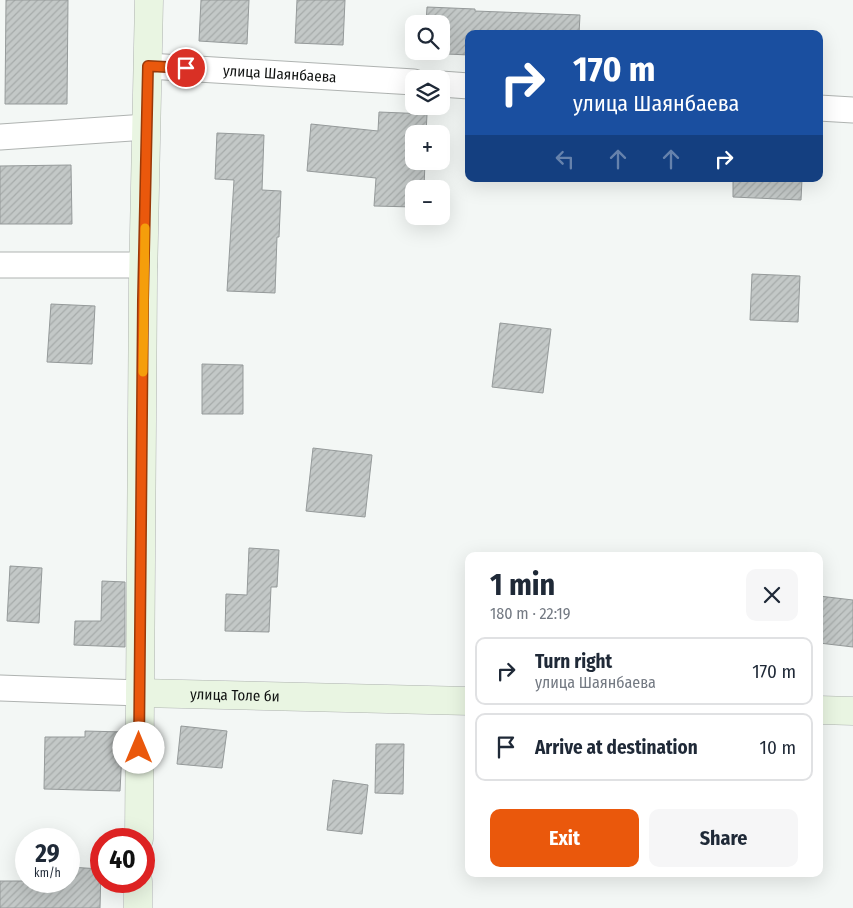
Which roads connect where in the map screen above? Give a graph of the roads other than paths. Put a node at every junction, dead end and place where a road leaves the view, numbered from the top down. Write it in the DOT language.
graph roads {
  1 [pos="149,0"];
  2 [pos="148,66"];
  3 [pos="405,81"];
  4 [pos="450,85"];
  5 [pos="465,86"];
  6 [pos="823,108"];
  7 [pos="853,110"];
  8 [pos="146,127"];
  9 [pos="0,137"];
  10 [pos="0,265"];
  11 [pos="144,265"];
  12 [pos="0,688"];
  13 [pos="140,693"];
  14 [pos="465,701"];
  15 [pos="823,710"];
  16 [pos="853,711"];
  17 [pos="138,828"];
  18 [pos="138,893"];
  19 [pos="138,908"];
  1 -- 2 [label="street"];
  2 -- 3 [label="street, улица Шаянбаева"];
  2 -- 8 [label="street"];
  4 -- 5 [label="street"];
  6 -- 7 [label="street"];
  8 -- 9 [label="street"];
  8 -- 11 [label="street"];
  10 -- 11 [label="street"];
  11 -- 13 [label="street"];
  12 -- 13 [label="street, улица Толе би"];
  13 -- 14 [label="street, улица Толе би"];
  13 -- 17 [label="street"];
  15 -- 16 [label="street"];
  18 -- 19 [label="street"];
}
